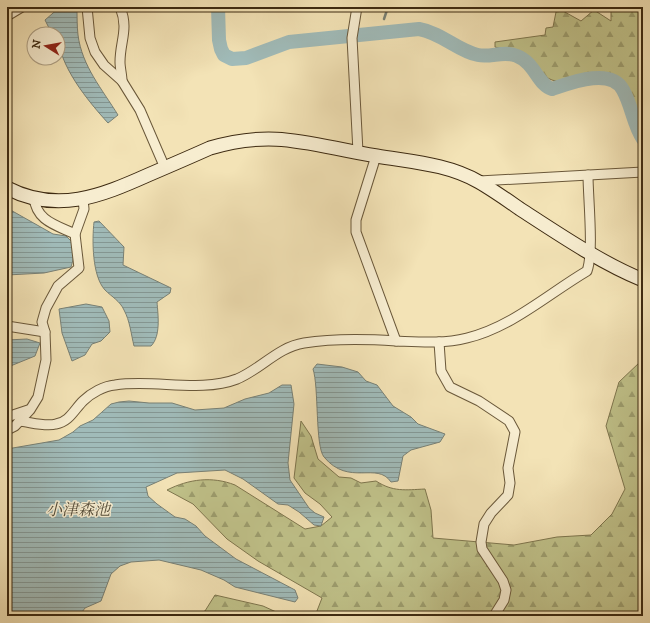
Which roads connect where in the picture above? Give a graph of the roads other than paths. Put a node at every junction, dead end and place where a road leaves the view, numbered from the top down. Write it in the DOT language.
graph roads {
  1 [pos="22,7"];
  2 [pos="87,7"];
  3 [pos="120,7"];
  4 [pos="357,7"];
  5 [pos="7,16"];
  6 [pos="122,81"];
  7 [pos="358,152"];
  8 [pos="376,156"];
  9 [pos="165,168"];
  10 [pos="643,172"];
  11 [pos="588,175"];
  12 [pos="479,182"];
  13 [pos="7,188"];
  14 [pos="34,198"];
  15 [pos="83,199"];
  16 [pos="76,234"];
  17 [pos="589,251"];
  18 [pos="643,280"];
  19 [pos="7,326"];
  20 [pos="45,332"];
  21 [pos="396,341"];
  22 [pos="439,342"];
  23 [pos="30,410"];
  24 [pos="7,417"];
  25 [pos="19,421"];
  26 [pos="7,430"];
  27 [pos="494,616"];
  1 -- 5 [label="street"];
  2 -- 6 [label="street"];
  3 -- 6 [label="street"];
  4 -- 7 [label="street"];
  6 -- 9 [label="street"];
  7 -- 8 [label="street"];
  7 -- 9 [label="street"];
  8 -- 12 [label="street"];
  8 -- 21 [label="street"];
  9 -- 15 [label="street"];
  10 -- 11 [label="street"];
  11 -- 12 [label="street"];
  11 -- 17 [label="street"];
  12 -- 17 [label="street"];
  13 -- 14 [label="street"];
  14 -- 15 [label="street"];
  14 -- 16 [label="street"];
  15 -- 16 [label="street"];
  16 -- 20 [label="street"];
  17 -- 18 [label="street"];
  17 -- 22 [label="street"];
  19 -- 20 [label="street"];
  20 -- 23 [label="street"];
  21 -- 22 [label="street"];
  21 -- 25 [label="street"];
  22 -- 27 [label="street"];
  23 -- 24 [label="street"];
  23 -- 25 [label="street"];
  25 -- 26 [label="street"];
}
